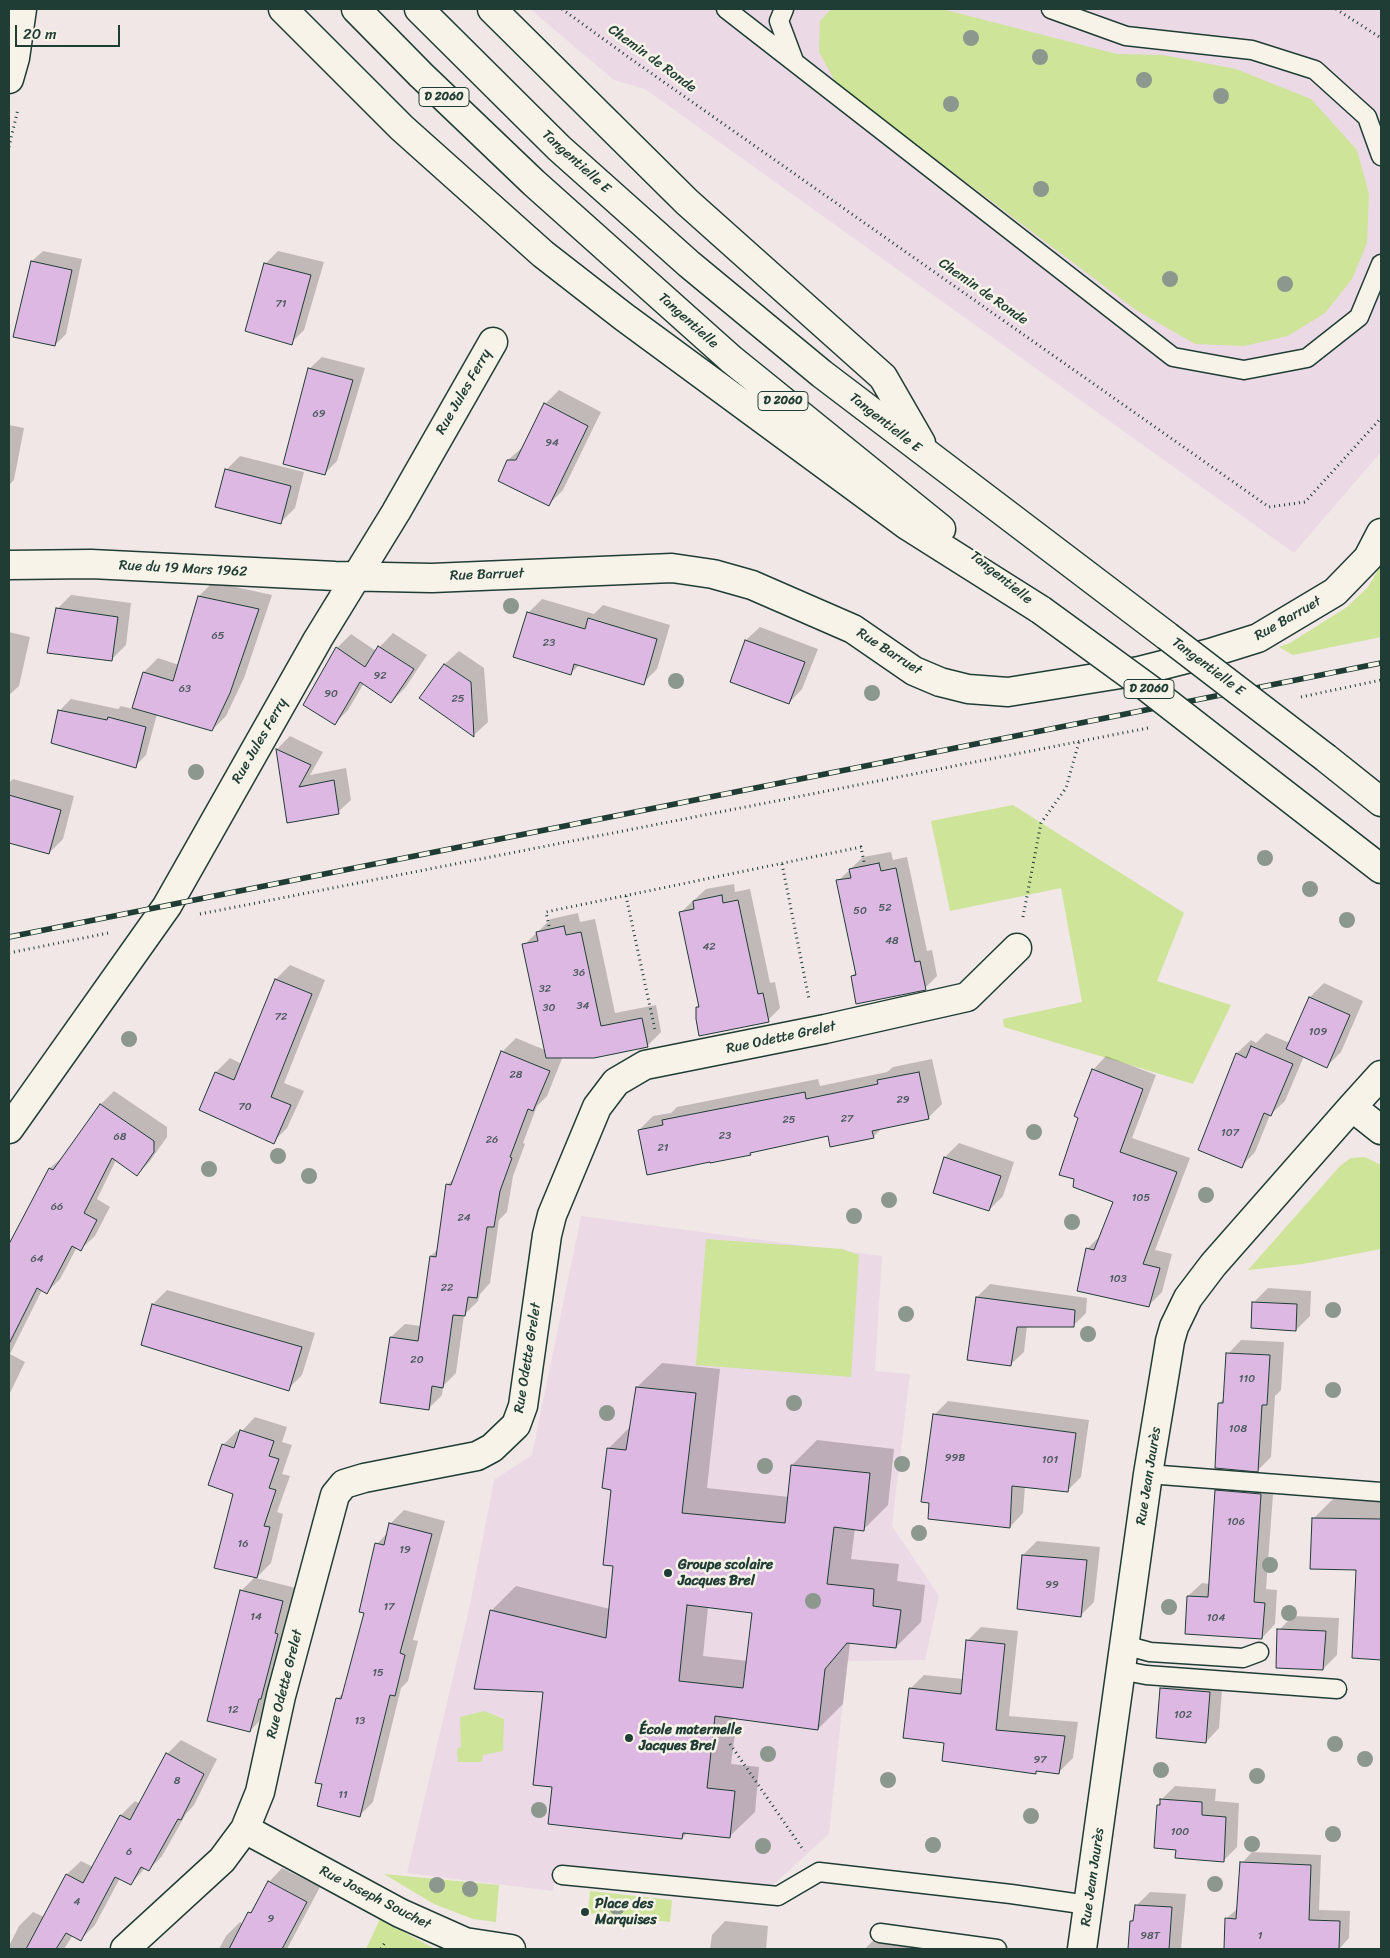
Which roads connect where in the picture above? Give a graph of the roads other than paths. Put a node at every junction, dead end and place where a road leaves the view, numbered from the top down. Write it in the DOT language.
graph roads {
  1 [pos="22,9"];
  2 [pos="283,9"];
  3 [pos="356,9"];
  4 [pos="419,9"];
  5 [pos="492,9"];
  6 [pos="726,9"];
  7 [pos="784,9"];
  8 [pos="1051,9"];
  9 [pos="794,62"];
  10 [pos="9,79"];
  11 [pos="1381,156"];
  12 [pos="1381,264"];
  13 [pos="493,342"];
  14 [pos="928,456"];
  15 [pos="1381,533"];
  16 [pos="9,565"];
  17 [pos="357,576"];
  18 [pos="1041,610"];
  19 [pos="1381,802"];
  20 [pos="1381,869"];
  21 [pos="1017,948"];
  22 [pos="1381,1075"];
  23 [pos="1352,1106"];
  24 [pos="9,1129"];
  25 [pos="1381,1130"];
  26 [pos="1148,1474"];
  27 [pos="1381,1492"];
  28 [pos="1259,1652"];
  29 [pos="1122,1658"];
  30 [pos="1337,1690"];
  31 [pos="245,1829"];
  32 [pos="562,1875"];
  33 [pos="1088,1905"];
  34 [pos="880,1933"];
  35 [pos="125,1949"];
  36 [pos="511,1949"];
  37 [pos="997,1949"];
  38 [pos="1082,1949"];
  1 -- 10 [label="street"];
  2 -- 18 [label="street"];
  3 -- 18 [label="street, Tangentielle / D 2060"];
  4 -- 14 [label="street, Tangentielle E / D 2060"];
  5 -- 14 [label="street"];
  6 -- 9 [label="lane"];
  7 -- 9 [label="lane"];
  8 -- 11 [label="lane"];
  9 -- 12 [label="lane"];
  13 -- 17 [label="street, Rue Jules Ferry"];
  14 -- 19 [label="street, Tangentielle E / D 2060, bridge"];
  15 -- 17 [label="street, Rue Barruet"];
  16 -- 17 [label="street, Rue du 19 Mars 1962"];
  17 -- 24 [label="street, Rue Jules Ferry"];
  18 -- 20 [label="street, D 2060, bridge"];
  21 -- 31 [label="street, Rue Odette Grelet"];
  22 -- 23 [label="street, Rue Jean Jaurès"];
  23 -- 25 [label="street"];
  23 -- 26 [label="street, Rue Jean Jaurès"];
  26 -- 27 [label="lane"];
  26 -- 29 [label="street, Rue Jean Jaurès"];
  28 -- 29 [label="lane"];
  29 -- 30 [label="lane"];
  29 -- 33 [label="street, Rue Jean Jaurès"];
  31 -- 35 [label="street, Rue Odette Grelet"];
  31 -- 36 [label="street, Rue Joseph Souchet"];
  32 -- 33 [label="lane"];
  33 -- 38 [label="street, Rue Jean Jaurès"];
  34 -- 37 [label="lane"];
}
